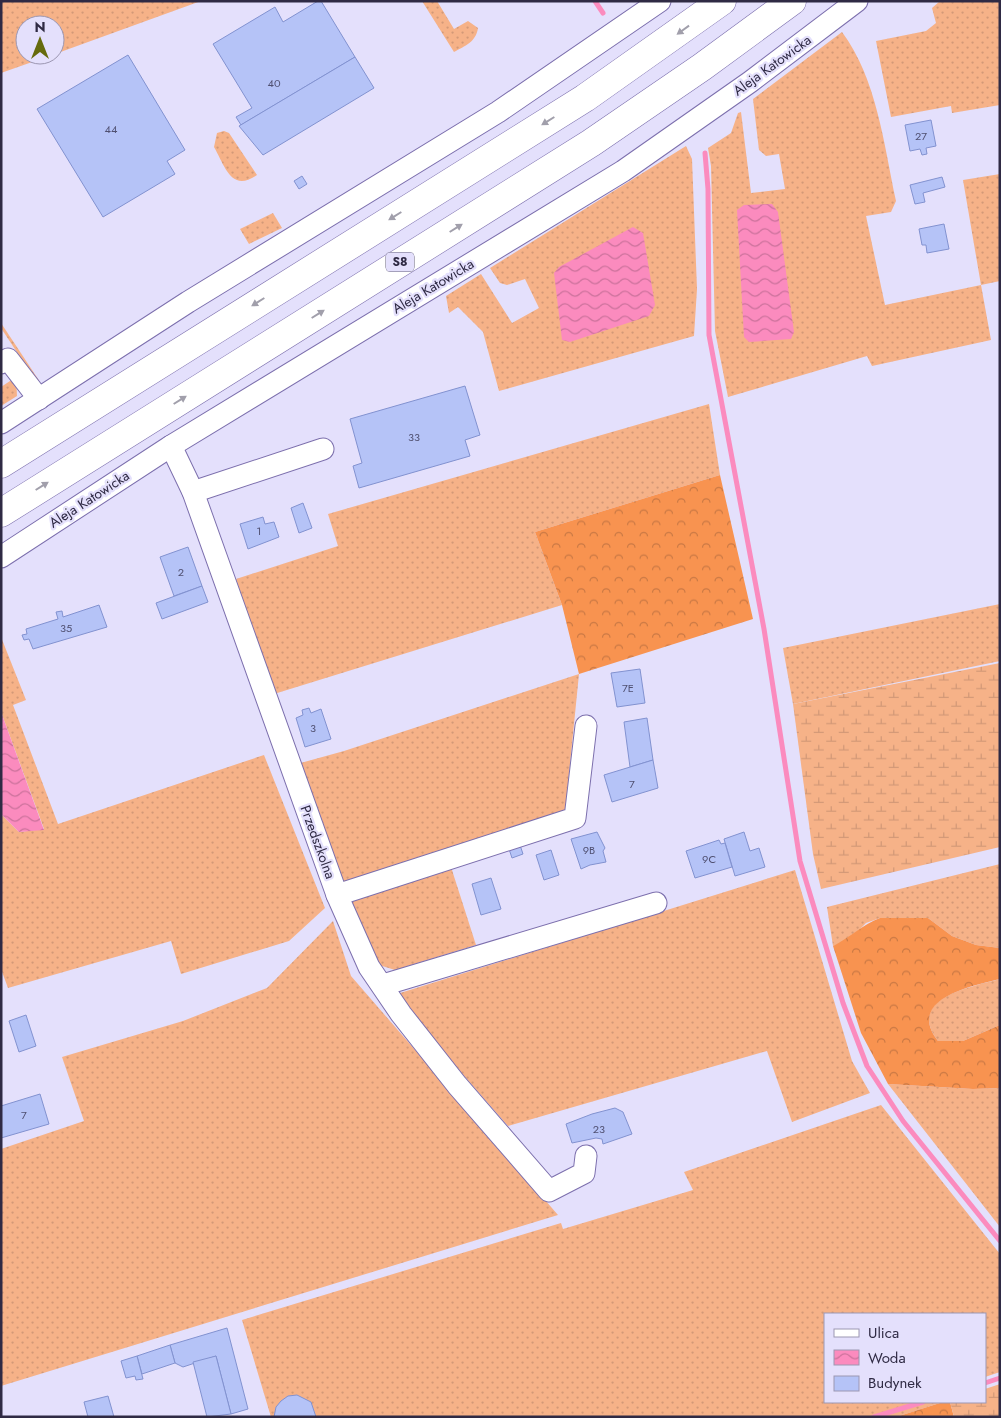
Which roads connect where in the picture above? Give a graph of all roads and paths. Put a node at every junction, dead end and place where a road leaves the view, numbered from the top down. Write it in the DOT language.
graph roads {
  1 [pos="660,1"];
  2 [pos="722,1"];
  3 [pos="792,1"];
  4 [pos="857,1"];
  5 [pos="4,357"];
  6 [pos="38,399"];
  7 [pos="1,423"];
  8 [pos="171,446"];
  9 [pos="323,449"];
  10 [pos="1,464"];
  11 [pos="193,492"];
  12 [pos="1,513"];
  13 [pos="1,557"];
  14 [pos="586,726"];
  15 [pos="338,895"];
  16 [pos="656,903"];
  17 [pos="383,985"];
  18 [pos="586,1156"];
  1 -- 6 [label="street"];
  2 -- 10 [label="highway, one-way"];
  12 -- 3 [label="highway, S8, one-way"];
  4 -- 8 [label="street, Aleja Katowicka"];
  5 -- 6 [label="street"];
  6 -- 7 [label="street"];
  8 -- 11 [label="street, Przedszkolna"];
  8 -- 13 [label="street, Aleja Katowicka"];
  9 -- 11 [label="street"];
  11 -- 15 [label="street, Przedszkolna"];
  14 -- 15 [label="street"];
  15 -- 17 [label="street, Przedszkolna"];
  16 -- 17 [label="street"];
  17 -- 18 [label="street, Przedszkolna"];
}
